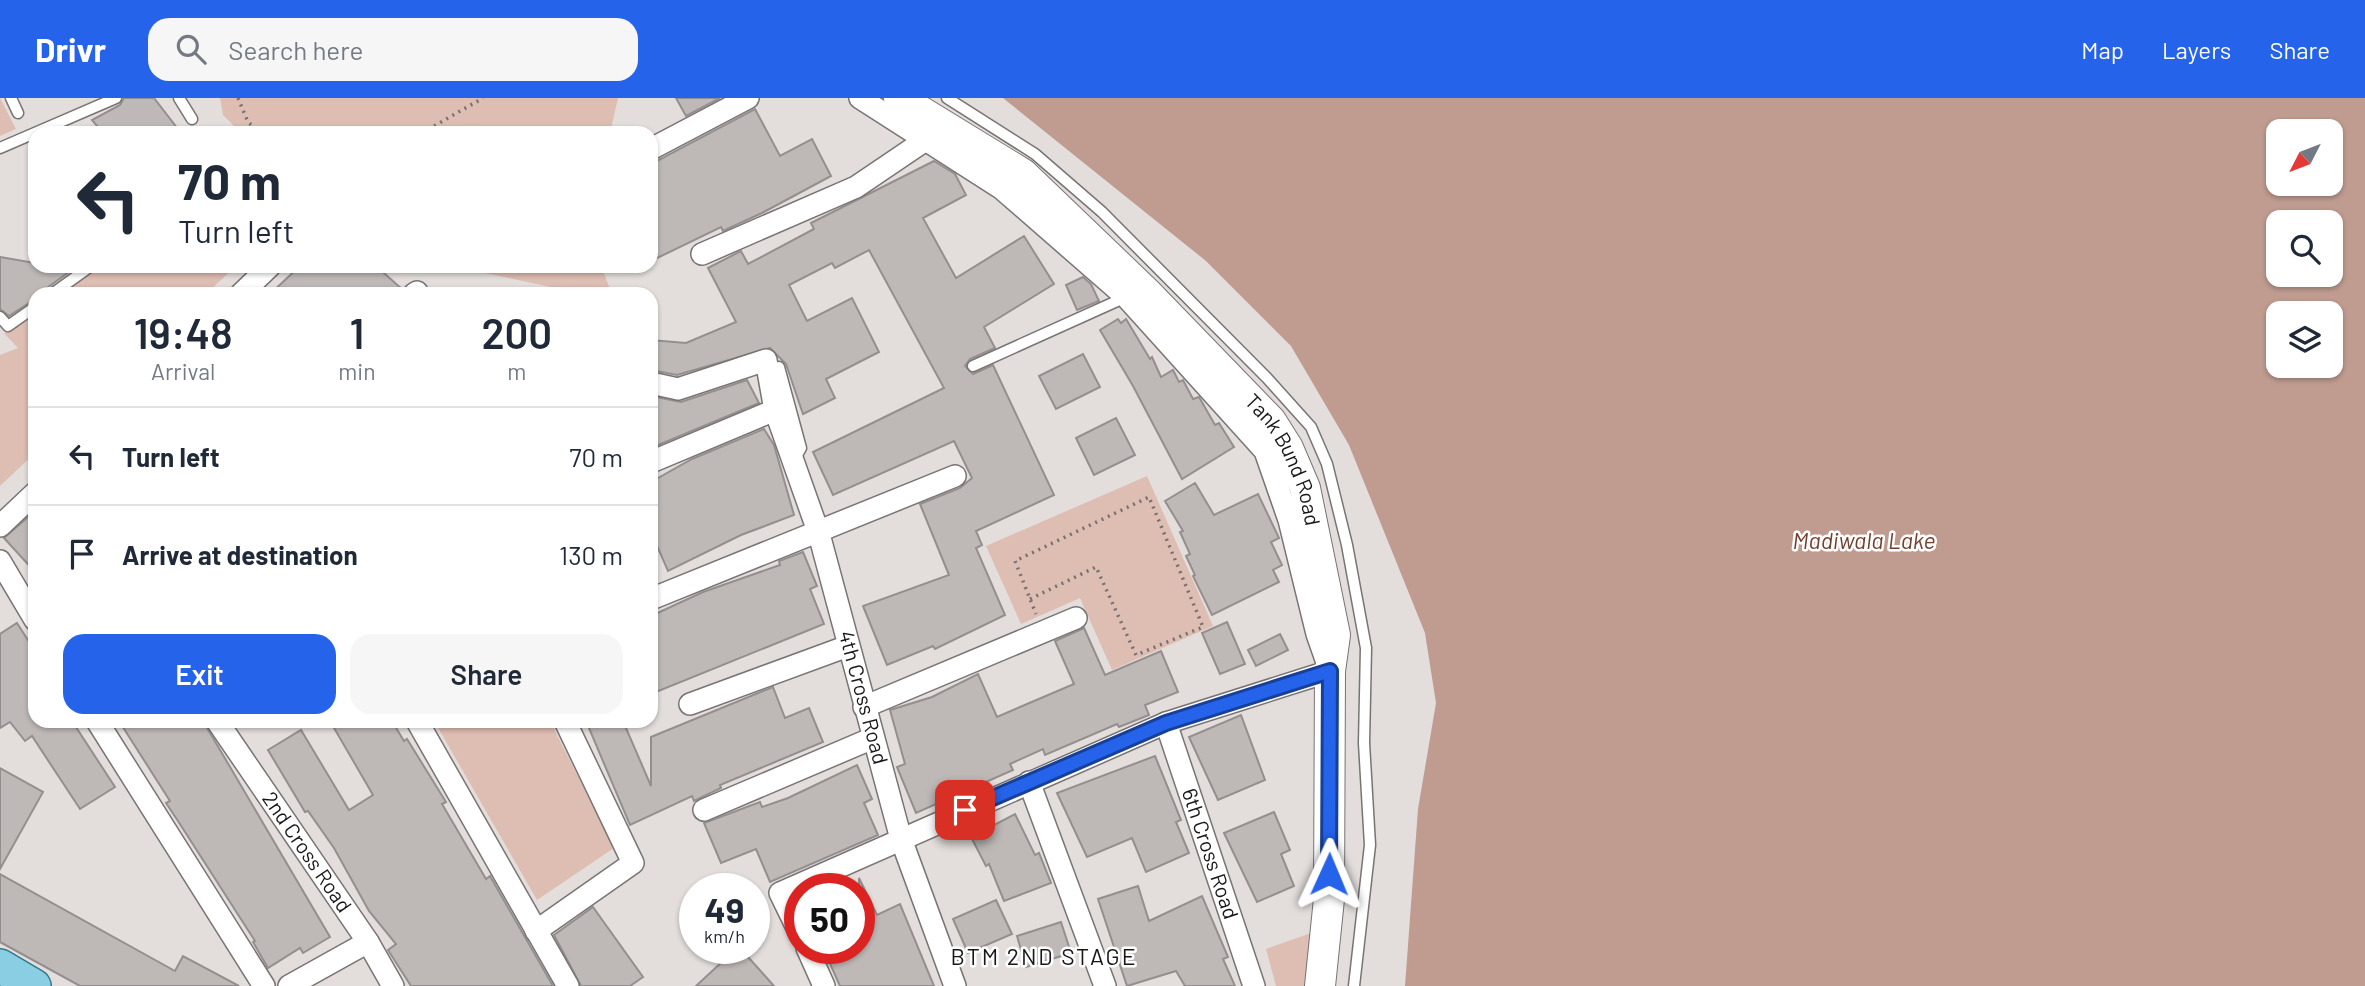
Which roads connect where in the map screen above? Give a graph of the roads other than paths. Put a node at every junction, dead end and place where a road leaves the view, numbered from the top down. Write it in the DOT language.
graph roads {
  1 [pos="11,98"];
  2 [pos="116,98"];
  3 [pos="179,98"];
  4 [pos="748,98"];
  5 [pos="860,98"];
  6 [pos="899,98"];
  7 [pos="947,98"];
  8 [pos="18,113"];
  9 [pos="192,119"];
  10 [pos="51,126"];
  11 [pos="28,136"];
  12 [pos="926,139"];
  13 [pos="658,145"];
  14 [pos="0,148"];
  15 [pos="702,254"];
  16 [pos="81,273"];
  17 [pos="263,273"];
  18 [pos="62,287"];
  19 [pos="248,287"];
  20 [pos="1126,297"];
  21 [pos="28,312"];
  22 [pos="0,317"];
  23 [pos="973,366"];
  24 [pos="779,367"];
  25 [pos="658,385"];
  26 [pos="775,410"];
  27 [pos="658,459"];
  28 [pos="794,460"];
  29 [pos="955,476"];
  30 [pos="28,500"];
  31 [pos="0,526"];
  32 [pos="819,534"];
  33 [pos="0,561"];
  34 [pos="658,596"];
  35 [pos="28,608"];
  36 [pos="1076,618"];
  37 [pos="848,646"];
  38 [pos="1330,671"];
  39 [pos="690,704"];
  40 [pos="864,706"];
  41 [pos="1166,723"];
  42 [pos="101,728"];
  43 [pos="222,728"];
  44 [pos="421,728"];
  45 [pos="568,728"];
  46 [pos="873,738"];
  47 [pos="1029,782"];
  48 [pos="704,810"];
  49 [pos="901,839"];
  50 [pos="823,873"];
  51 [pos="536,931"];
  52 [pos="368,942"];
  53 [pos="814,964"];
  54 [pos="0,966"];
  55 [pos="0,982"];
  56 [pos="7,986"];
  57 [pos="34,986"];
  58 [pos="264,986"];
  59 [pos="289,986"];
  60 [pos="393,986"];
  61 [pos="568,986"];
  62 [pos="824,986"];
  63 [pos="955,986"];
  64 [pos="1105,986"];
  65 [pos="1254,986"];
  66 [pos="1320,986"];
  67 [pos="1354,986"];
  1 -- 8 [label="lane"];
  2 -- 10 [label="lane"];
  3 -- 9 [label="lane"];
  4 -- 13 [label="street"];
  5 -- 12 [label="street"];
  6 -- 38 [label="main road, Tank Bund Road"];
  7 -- 67 [label="lane"];
  11 -- 14 [label="lane"];
  12 -- 15 [label="street"];
  12 -- 20 [label="street"];
  16 -- 18 [label="lane"];
  17 -- 19 [label="street"];
  20 -- 23 [label="lane"];
  20 -- 38 [label="street"];
  21 -- 22 [label="lane"];
  24 -- 28 [label="lane"];
  25 -- 26 [label="street, 4th Cross Road"];
  26 -- 27 [label="street"];
  26 -- 28 [label="street, 4th Cross Road"];
  28 -- 32 [label="street, 4th Cross Road"];
  29 -- 32 [label="street"];
  30 -- 31 [label="street"];
  32 -- 34 [label="street"];
  32 -- 37 [label="street, 4th Cross Road"];
  33 -- 35 [label="street"];
  36 -- 40 [label="street"];
  37 -- 39 [label="street"];
  37 -- 40 [label="street, 4th Cross Road"];
  38 -- 41 [label="street"];
  38 -- 66 [label="main road, Tank Bund Road"];
  40 -- 46 [label="street, 4th Cross Road"];
  41 -- 47 [label="street"];
  41 -- 65 [label="street, 6th Cross Road"];
  42 -- 58 [label="street"];
  43 -- 52 [label="street, 2nd Cross Road"];
  44 -- 51 [label="street"];
  45 -- 51 [label="street"];
  46 -- 48 [label="street"];
  46 -- 49 [label="street, 4th Cross Road"];
  47 -- 49 [label="street"];
  47 -- 64 [label="street"];
  49 -- 50 [label="street"];
  49 -- 63 [label="street, 4th Cross Road"];
  51 -- 61 [label="street"];
  52 -- 59 [label="street"];
  52 -- 60 [label="street, 2nd Cross Road"];
  53 -- 62 [label="street"];
  54 -- 57 [label="main road"];
  55 -- 56 [label="street"];
}
